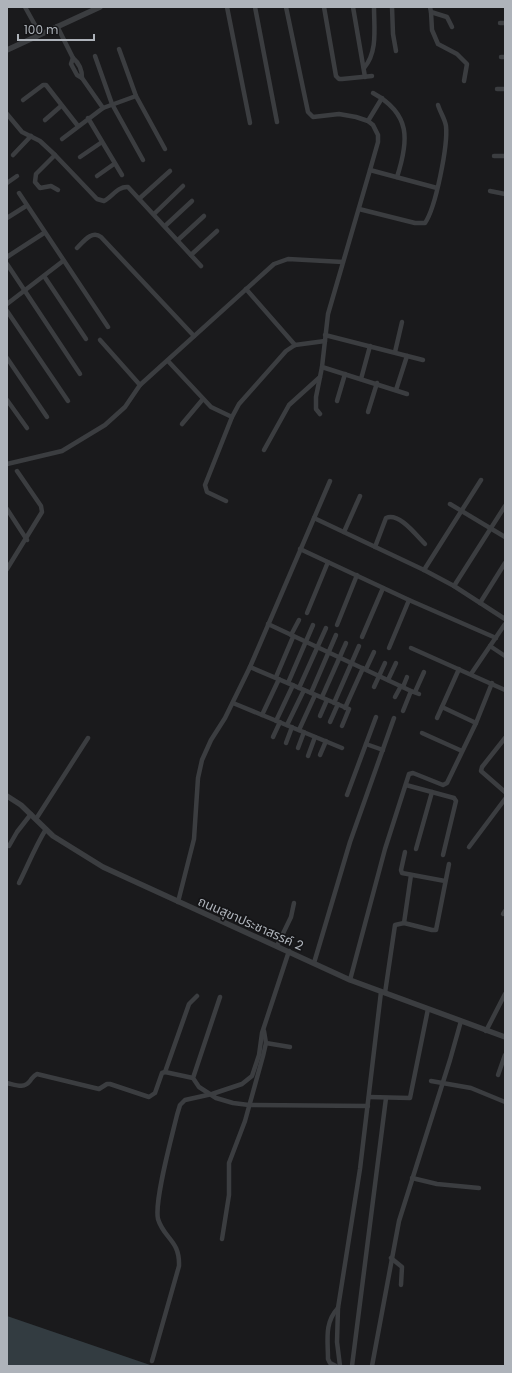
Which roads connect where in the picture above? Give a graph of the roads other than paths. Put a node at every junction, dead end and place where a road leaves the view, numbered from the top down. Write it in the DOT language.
graph roads {
  1 [pos="25,7"];
  2 [pos="100,7"];
  3 [pos="227,7"];
  4 [pos="255,7"];
  5 [pos="286,7"];
  6 [pos="324,7"];
  7 [pos="353,7"];
  8 [pos="374,7"];
  9 [pos="392,7"];
  10 [pos="90,9"];
  11 [pos="431,10"];
  12 [pos="57,26"];
  13 [pos="452,27"];
  14 [pos="40,34"];
  15 [pos="120,49"];
  16 [pos="7,50"];
  17 [pos="396,52"];
  18 [pos="95,56"];
  19 [pos="364,68"];
  20 [pos="372,76"];
  21 [pos="366,77"];
  22 [pos="464,81"];
  23 [pos="497,89"];
  24 [pos="505,89"];
  25 [pos="373,93"];
  26 [pos="136,96"];
  27 [pos="382,98"];
  28 [pos="23,100"];
  29 [pos="112,104"];
  30 [pos="438,105"];
  31 [pos="62,106"];
  32 [pos="103,108"];
  33 [pos="7,114"];
  34 [pos="88,118"];
  35 [pos="45,120"];
  36 [pos="368,121"];
  37 [pos="277,122"];
  38 [pos="250,123"];
  39 [pos="78,126"];
  40 [pos="31,136"];
  41 [pos="62,139"];
  42 [pos="102,142"];
  43 [pos="165,149"];
  44 [pos="13,154"];
  45 [pos="55,155"];
  46 [pos="494,156"];
  47 [pos="505,156"];
  48 [pos="80,157"];
  49 [pos="143,160"];
  50 [pos="114,164"];
  51 [pos="370,170"];
  52 [pos="170,171"];
  53 [pos="122,175"];
  54 [pos="17,176"];
  55 [pos="97,176"];
  56 [pos="397,177"];
  57 [pos="7,183"];
  58 [pos="183,186"];
  59 [pos="437,188"];
  60 [pos="58,190"];
  61 [pos="490,191"];
  62 [pos="19,193"];
  63 [pos="505,194"];
  64 [pos="140,198"];
  65 [pos="192,202"];
  66 [pos="26,206"];
  67 [pos="359,208"];
  68 [pos="154,214"];
  69 [pos="204,216"];
  70 [pos="7,218"];
  71 [pos="165,226"];
  72 [pos="217,231"];
  73 [pos="44,233"];
  74 [pos="178,240"];
  75 [pos="77,248"];
  76 [pos="191,255"];
  77 [pos="7,257"];
  78 [pos="63,261"];
  79 [pos="343,262"];
  80 [pos="7,264"];
  81 [pos="201,266"];
  82 [pos="44,276"];
  83 [pos="246,289"];
  84 [pos="24,291"];
  85 [pos="7,304"];
  86 [pos="7,311"];
  87 [pos="402,322"];
  88 [pos="108,327"];
  89 [pos="325,335"];
  90 [pos="194,336"];
  91 [pos="86,339"];
  92 [pos="100,340"];
  93 [pos="324,341"];
  94 [pos="295,344"];
  95 [pos="370,346"];
  96 [pos="395,352"];
  97 [pos="407,356"];
  98 [pos="7,358"];
  99 [pos="423,360"];
  100 [pos="168,361"];
  101 [pos="322,367"];
  102 [pos="80,374"];
  103 [pos="344,374"];
  104 [pos="320,376"];
  105 [pos="361,379"];
  106 [pos="377,383"];
  107 [pos="140,386"];
  108 [pos="396,390"];
  109 [pos="407,394"];
  110 [pos="203,399"];
  111 [pos="7,400"];
  112 [pos="68,401"];
  113 [pos="337,402"];
  114 [pos="368,412"];
  115 [pos="320,414"];
  116 [pos="47,417"];
  117 [pos="232,417"];
  118 [pos="182,424"];
  119 [pos="27,428"];
  120 [pos="264,450"];
  121 [pos="7,464"];
  122 [pos="17,472"];
  123 [pos="480,480"];
  124 [pos="330,482"];
  125 [pos="360,496"];
  126 [pos="226,501"];
  127 [pos="450,504"];
  128 [pos="505,506"];
  129 [pos="7,510"];
  130 [pos="462,511"];
  131 [pos="9,515"];
  132 [pos="314,518"];
  133 [pos="491,528"];
  134 [pos="344,532"];
  135 [pos="505,537"];
  136 [pos="27,540"];
  137 [pos="425,544"];
  138 [pos="375,547"];
  139 [pos="300,549"];
  140 [pos="328,562"];
  141 [pos="505,562"];
  142 [pos="8,565"];
  143 [pos="424,570"];
  144 [pos="356,575"];
  145 [pos="454,586"];
  146 [pos="383,588"];
  147 [pos="408,600"];
  148 [pos="480,603"];
  149 [pos="306,613"];
  150 [pos="505,619"];
  151 [pos="298,620"];
  152 [pos="268,624"];
  153 [pos="505,624"];
  154 [pos="313,625"];
  155 [pos="337,625"];
  156 [pos="326,628"];
  157 [pos="336,635"];
  158 [pos="292,636"];
  159 [pos="362,637"];
  160 [pos="496,638"];
  161 [pos="306,642"];
  162 [pos="346,644"];
  163 [pos="359,646"];
  164 [pos="490,646"];
  165 [pos="317,647"];
  166 [pos="389,648"];
  167 [pos="411,648"];
  168 [pos="329,652"];
  169 [pos="374,652"];
  170 [pos="505,656"];
  171 [pos="340,658"];
  172 [pos="352,663"];
  173 [pos="385,663"];
  174 [pos="396,663"];
  175 [pos="250,666"];
  176 [pos="364,669"];
  177 [pos="459,669"];
  178 [pos="424,672"];
  179 [pos="471,674"];
  180 [pos="380,676"];
  181 [pos="407,677"];
  182 [pos="278,678"];
  183 [pos="388,680"];
  184 [pos="288,683"];
  185 [pos="492,683"];
  186 [pos="293,685"];
  187 [pos="374,687"];
  188 [pos="402,687"];
  189 [pos="302,688"];
  190 [pos="505,690"];
  191 [pos="415,692"];
  192 [pos="313,694"];
  193 [pos="395,697"];
  194 [pos="324,698"];
  195 [pos="233,703"];
  196 [pos="336,704"];
  197 [pos="442,707"];
  198 [pos="345,708"];
  199 [pos="403,711"];
  200 [pos="262,715"];
  201 [pos="320,716"];
  202 [pos="376,717"];
  203 [pos="394,718"];
  204 [pos="437,718"];
  205 [pos="278,722"];
  206 [pos="330,722"];
  207 [pos="476,723"];
  208 [pos="290,726"];
  209 [pos="342,726"];
  210 [pos="302,731"];
  211 [pos="422,733"];
  212 [pos="273,737"];
  213 [pos="315,737"];
  214 [pos="88,738"];
  215 [pos="505,738"];
  216 [pos="326,741"];
  217 [pos="286,744"];
  218 [pos="366,744"];
  219 [pos="298,748"];
  220 [pos="342,748"];
  221 [pos="383,750"];
  222 [pos="462,752"];
  223 [pos="320,755"];
  224 [pos="308,756"];
  225 [pos="406,785"];
  226 [pos="432,792"];
  227 [pos="505,792"];
  228 [pos="347,795"];
  229 [pos="7,796"];
  230 [pos="505,799"];
  231 [pos="33,817"];
  232 [pos="46,829"];
  233 [pos="9,846"];
  234 [pos="469,847"];
  235 [pos="416,849"];
  236 [pos="405,852"];
  237 [pos="443,855"];
  238 [pos="449,864"];
  239 [pos="411,875"];
  240 [pos="445,881"];
  241 [pos="19,883"];
  242 [pos="178,902"];
  243 [pos="294,903"];
  244 [pos="404,922"];
  245 [pos="277,946"];
  246 [pos="289,951"];
  247 [pos="314,963"];
  248 [pos="350,980"];
  249 [pos="383,993"];
  250 [pos="505,994"];
  251 [pos="197,996"];
  252 [pos="220,997"];
  253 [pos="428,1009"];
  254 [pos="461,1021"];
  255 [pos="263,1030"];
  256 [pos="486,1030"];
  257 [pos="505,1037"];
  258 [pos="266,1043"];
  259 [pos="290,1047"];
  260 [pos="505,1055"];
  261 [pos="165,1072"];
  262 [pos="498,1075"];
  263 [pos="193,1078"];
  264 [pos="431,1081"];
  265 [pos="7,1083"];
  266 [pos="442,1083"];
  267 [pos="212,1094"];
  268 [pos="369,1097"];
  269 [pos="386,1098"];
  270 [pos="505,1102"];
  271 [pos="249,1105"];
  272 [pos="368,1106"];
  273 [pos="412,1178"];
  274 [pos="479,1188"];
  275 [pos="222,1239"];
  276 [pos="392,1258"];
  277 [pos="401,1285"];
  278 [pos="338,1308"];
  279 [pos="152,1361"];
  280 [pos="336,1366"];
  281 [pos="340,1366"];
  282 [pos="352,1366"];
  283 [pos="372,1366"];
  1 -- 14 [label="street"];
  2 -- 10 [label="street"];
  3 -- 38 [label="street"];
  4 -- 37 [label="street"];
  5 -- 36 [label="street"];
  6 -- 21 [label="street"];
  7 -- 19 [label="street"];
  8 -- 19 [label="street"];
  9 -- 17 [label="street"];
  10 -- 12 [label="street"];
  11 -- 13 [label="street"];
  11 -- 22 [label="street"];
  12 -- 14 [label="street"];
  12 -- 32 [label="street"];
  14 -- 16 [label="street"];
  15 -- 26 [label="street"];
  18 -- 29 [label="street"];
  19 -- 21 [label="street"];
  20 -- 21 [label="street"];
  23 -- 24 [label="street"];
  25 -- 27 [label="street"];
  26 -- 29 [label="street"];
  26 -- 43 [label="street"];
  27 -- 36 [label="street"];
  27 -- 56 [label="street"];
  28 -- 31 [label="street"];
  29 -- 32 [label="street"];
  29 -- 49 [label="street"];
  30 -- 59 [label="street"];
  31 -- 35 [label="street"];
  31 -- 39 [label="street"];
  32 -- 34 [label="street"];
  33 -- 40 [label="street"];
  34 -- 39 [label="street"];
  34 -- 42 [label="street"];
  36 -- 51 [label="street"];
  39 -- 41 [label="street"];
  40 -- 44 [label="street"];
  40 -- 45 [label="street"];
  42 -- 48 [label="street"];
  42 -- 50 [label="street"];
  45 -- 60 [label="street"];
  45 -- 64 [label="street"];
  46 -- 47 [label="street"];
  50 -- 53 [label="street"];
  50 -- 55 [label="street"];
  51 -- 56 [label="street"];
  51 -- 67 [label="street"];
  52 -- 64 [label="street"];
  54 -- 57 [label="street"];
  56 -- 59 [label="street"];
  58 -- 68 [label="street"];
  59 -- 67 [label="street"];
  61 -- 63 [label="street"];
  62 -- 66 [label="street"];
  64 -- 68 [label="street"];
  65 -- 71 [label="street"];
  66 -- 70 [label="street"];
  66 -- 73 [label="street"];
  67 -- 79 [label="street"];
  68 -- 71 [label="street"];
  69 -- 74 [label="street"];
  71 -- 74 [label="street"];
  72 -- 76 [label="street"];
  73 -- 77 [label="street"];
  73 -- 78 [label="street"];
  74 -- 76 [label="street"];
  75 -- 90 [label="street"];
  76 -- 81 [label="street"];
  78 -- 82 [label="street"];
  78 -- 88 [label="street"];
  79 -- 83 [label="street"];
  79 -- 89 [label="street"];
  80 -- 84 [label="street"];
  82 -- 84 [label="street"];
  82 -- 91 [label="street"];
  83 -- 90 [label="street"];
  83 -- 94 [label="street"];
  84 -- 85 [label="street"];
  84 -- 102 [label="street"];
  86 -- 112 [label="street"];
  87 -- 96 [label="street"];
  89 -- 93 [label="street"];
  89 -- 95 [label="street"];
  90 -- 100 [label="street"];
  92 -- 107 [label="street"];
  93 -- 94 [label="street"];
  93 -- 101 [label="street"];
  94 -- 117 [label="street"];
  95 -- 96 [label="street"];
  95 -- 105 [label="street"];
  96 -- 97 [label="street"];
  97 -- 99 [label="street"];
  97 -- 108 [label="street"];
  98 -- 116 [label="street"];
  100 -- 107 [label="street"];
  100 -- 110 [label="street"];
  101 -- 103 [label="street"];
  101 -- 104 [label="street"];
  103 -- 105 [label="street"];
  103 -- 113 [label="street"];
  104 -- 115 [label="street"];
  104 -- 120 [label="street"];
  105 -- 106 [label="street"];
  106 -- 108 [label="street"];
  106 -- 114 [label="street"];
  107 -- 121 [label="street"];
  108 -- 109 [label="street"];
  110 -- 117 [label="street"];
  110 -- 118 [label="street"];
  111 -- 119 [label="street"];
  117 -- 126 [label="street"];
  122 -- 136 [label="street"];
  123 -- 130 [label="street"];
  124 -- 132 [label="street"];
  125 -- 134 [label="street"];
  127 -- 130 [label="street"];
  128 -- 133 [label="street"];
  129 -- 131 [label="street"];
  130 -- 133 [label="street"];
  130 -- 143 [label="street"];
  131 -- 136 [label="street"];
  132 -- 134 [label="street"];
  132 -- 139 [label="street"];
  133 -- 135 [label="street"];
  133 -- 145 [label="street"];
  134 -- 138 [label="street"];
  136 -- 142 [label="street"];
  137 -- 138 [label="street"];
  138 -- 143 [label="street"];
  139 -- 140 [label="street"];
  139 -- 152 [label="street"];
  140 -- 144 [label="street"];
  140 -- 149 [label="street"];
  141 -- 148 [label="street"];
  143 -- 145 [label="street"];
  144 -- 146 [label="street"];
  144 -- 155 [label="street"];
  145 -- 148 [label="street"];
  146 -- 147 [label="street"];
  146 -- 159 [label="street"];
  147 -- 160 [label="street"];
  147 -- 166 [label="street"];
  148 -- 150 [label="street"];
  151 -- 158 [label="street"];
  152 -- 158 [label="street"];
  152 -- 175 [label="street"];
  153 -- 160 [label="street"];
  154 -- 161 [label="street"];
  156 -- 165 [label="street"];
  157 -- 168 [label="street"];
  158 -- 161 [label="street"];
  158 -- 182 [label="street"];
  160 -- 164 [label="street"];
  161 -- 165 [label="street"];
  161 -- 184 [label="street"];
  162 -- 171 [label="street"];
  163 -- 172 [label="street"];
  164 -- 170 [label="street"];
  164 -- 179 [label="street"];
  165 -- 168 [label="street"];
  165 -- 189 [label="street"];
  167 -- 177 [label="street"];
  168 -- 171 [label="street"];
  168 -- 192 [label="street"];
  169 -- 176 [label="street"];
  171 -- 172 [label="street"];
  171 -- 194 [label="street"];
  172 -- 176 [label="street"];
  172 -- 196 [label="street"];
  173 -- 180 [label="street"];
  174 -- 183 [label="street"];
  175 -- 182 [label="street"];
  175 -- 195 [label="street"];
  176 -- 180 [label="street"];
  176 -- 198 [label="street"];
  177 -- 179 [label="street"];
  177 -- 197 [label="street"];
  178 -- 191 [label="street"];
  179 -- 185 [label="street"];
  180 -- 183 [label="street"];
  180 -- 187 [label="street"];
  181 -- 188 [label="street"];
  182 -- 184 [label="street"];
  182 -- 200 [label="street"];
  183 -- 188 [label="street"];
  184 -- 186 [label="street"];
  185 -- 190 [label="street"];
  185 -- 207 [label="street"];
  186 -- 189 [label="street"];
  186 -- 205 [label="street"];
  188 -- 191 [label="street"];
  188 -- 193 [label="street"];
  189 -- 192 [label="street"];
  189 -- 208 [label="street"];
  191 -- 199 [label="street"];
  192 -- 194 [label="street"];
  192 -- 210 [label="street"];
  194 -- 196 [label="street"];
  194 -- 201 [label="street"];
  195 -- 200 [label="street"];
  195 -- 242 [label="street"];
  196 -- 198 [label="street"];
  196 -- 206 [label="street"];
  197 -- 204 [label="street"];
  197 -- 207 [label="street"];
  198 -- 209 [label="street"];
  200 -- 205 [label="street"];
  202 -- 218 [label="street"];
  203 -- 221 [label="street"];
  205 -- 208 [label="street"];
  205 -- 212 [label="street"];
  207 -- 222 [label="street"];
  208 -- 210 [label="street"];
  208 -- 217 [label="street"];
  210 -- 213 [label="street"];
  210 -- 219 [label="street"];
  211 -- 222 [label="street"];
  213 -- 216 [label="street"];
  213 -- 224 [label="street"];
  214 -- 231 [label="street"];
  215 -- 227 [label="street"];
  216 -- 220 [label="street"];
  216 -- 223 [label="street"];
  218 -- 221 [label="street"];
  218 -- 228 [label="street"];
  221 -- 247 [label="street"];
  222 -- 225 [label="street"];
  225 -- 226 [label="street"];
  225 -- 248 [label="street"];
  226 -- 235 [label="street"];
  226 -- 237 [label="street"];
  229 -- 231 [label="street, ถนนสุขาประชาสรรค์ 2"];
  230 -- 234 [label="street"];
  231 -- 232 [label="street, ถนนสุขาประชาสรรค์ 2"];
  231 -- 233 [label="street"];
  232 -- 241 [label="street"];
  232 -- 242 [label="street, ถนนสุขาประชาสรรค์ 2"];
  236 -- 239 [label="street"];
  238 -- 240 [label="street"];
  239 -- 240 [label="street"];
  239 -- 244 [label="street"];
  240 -- 244 [label="street"];
  242 -- 245 [label="street, ถนนสุขาประชาสรรค์ 2"];
  243 -- 245 [label="street"];
  244 -- 249 [label="street"];
  245 -- 246 [label="street, ถนนสุขาประชาสรรค์ 2"];
  246 -- 247 [label="street, ถนนสุขาประชาสรรค์ 2"];
  246 -- 255 [label="street"];
  247 -- 248 [label="street, ถนนสุขาประชาสรรค์ 2"];
  248 -- 249 [label="street, ถนนสุขาประชาสรรค์ 2"];
  249 -- 253 [label="street, ถนนสุขาประชาสรรค์ 2"];
  249 -- 268 [label="street"];
  250 -- 256 [label="street"];
  251 -- 261 [label="street"];
  252 -- 263 [label="street"];
  253 -- 254 [label="street, ถนนสุขาประชาสรรค์ 2"];
  253 -- 269 [label="street"];
  254 -- 256 [label="street, ถนนสุขาประชาสรรค์ 2"];
  254 -- 266 [label="street"];
  255 -- 258 [label="street"];
  255 -- 267 [label="street"];
  256 -- 257 [label="street, ถนนสุขาประชาสรรค์ 2"];
  258 -- 259 [label="street"];
  258 -- 271 [label="street"];
  260 -- 262 [label="street"];
  261 -- 263 [label="street"];
  261 -- 265 [label="street"];
  263 -- 267 [label="street"];
  264 -- 266 [label="street"];
  266 -- 270 [label="street"];
  266 -- 273 [label="street"];
  267 -- 271 [label="street"];
  267 -- 279 [label="street"];
  268 -- 269 [label="street"];
  268 -- 272 [label="street"];
  269 -- 282 [label="street"];
  271 -- 272 [label="street"];
  271 -- 275 [label="street"];
  272 -- 278 [label="street"];
  273 -- 274 [label="street"];
  273 -- 276 [label="street"];
  276 -- 277 [label="street"];
  276 -- 283 [label="street"];
  278 -- 280 [label="street"];
  278 -- 281 [label="street"];
}
